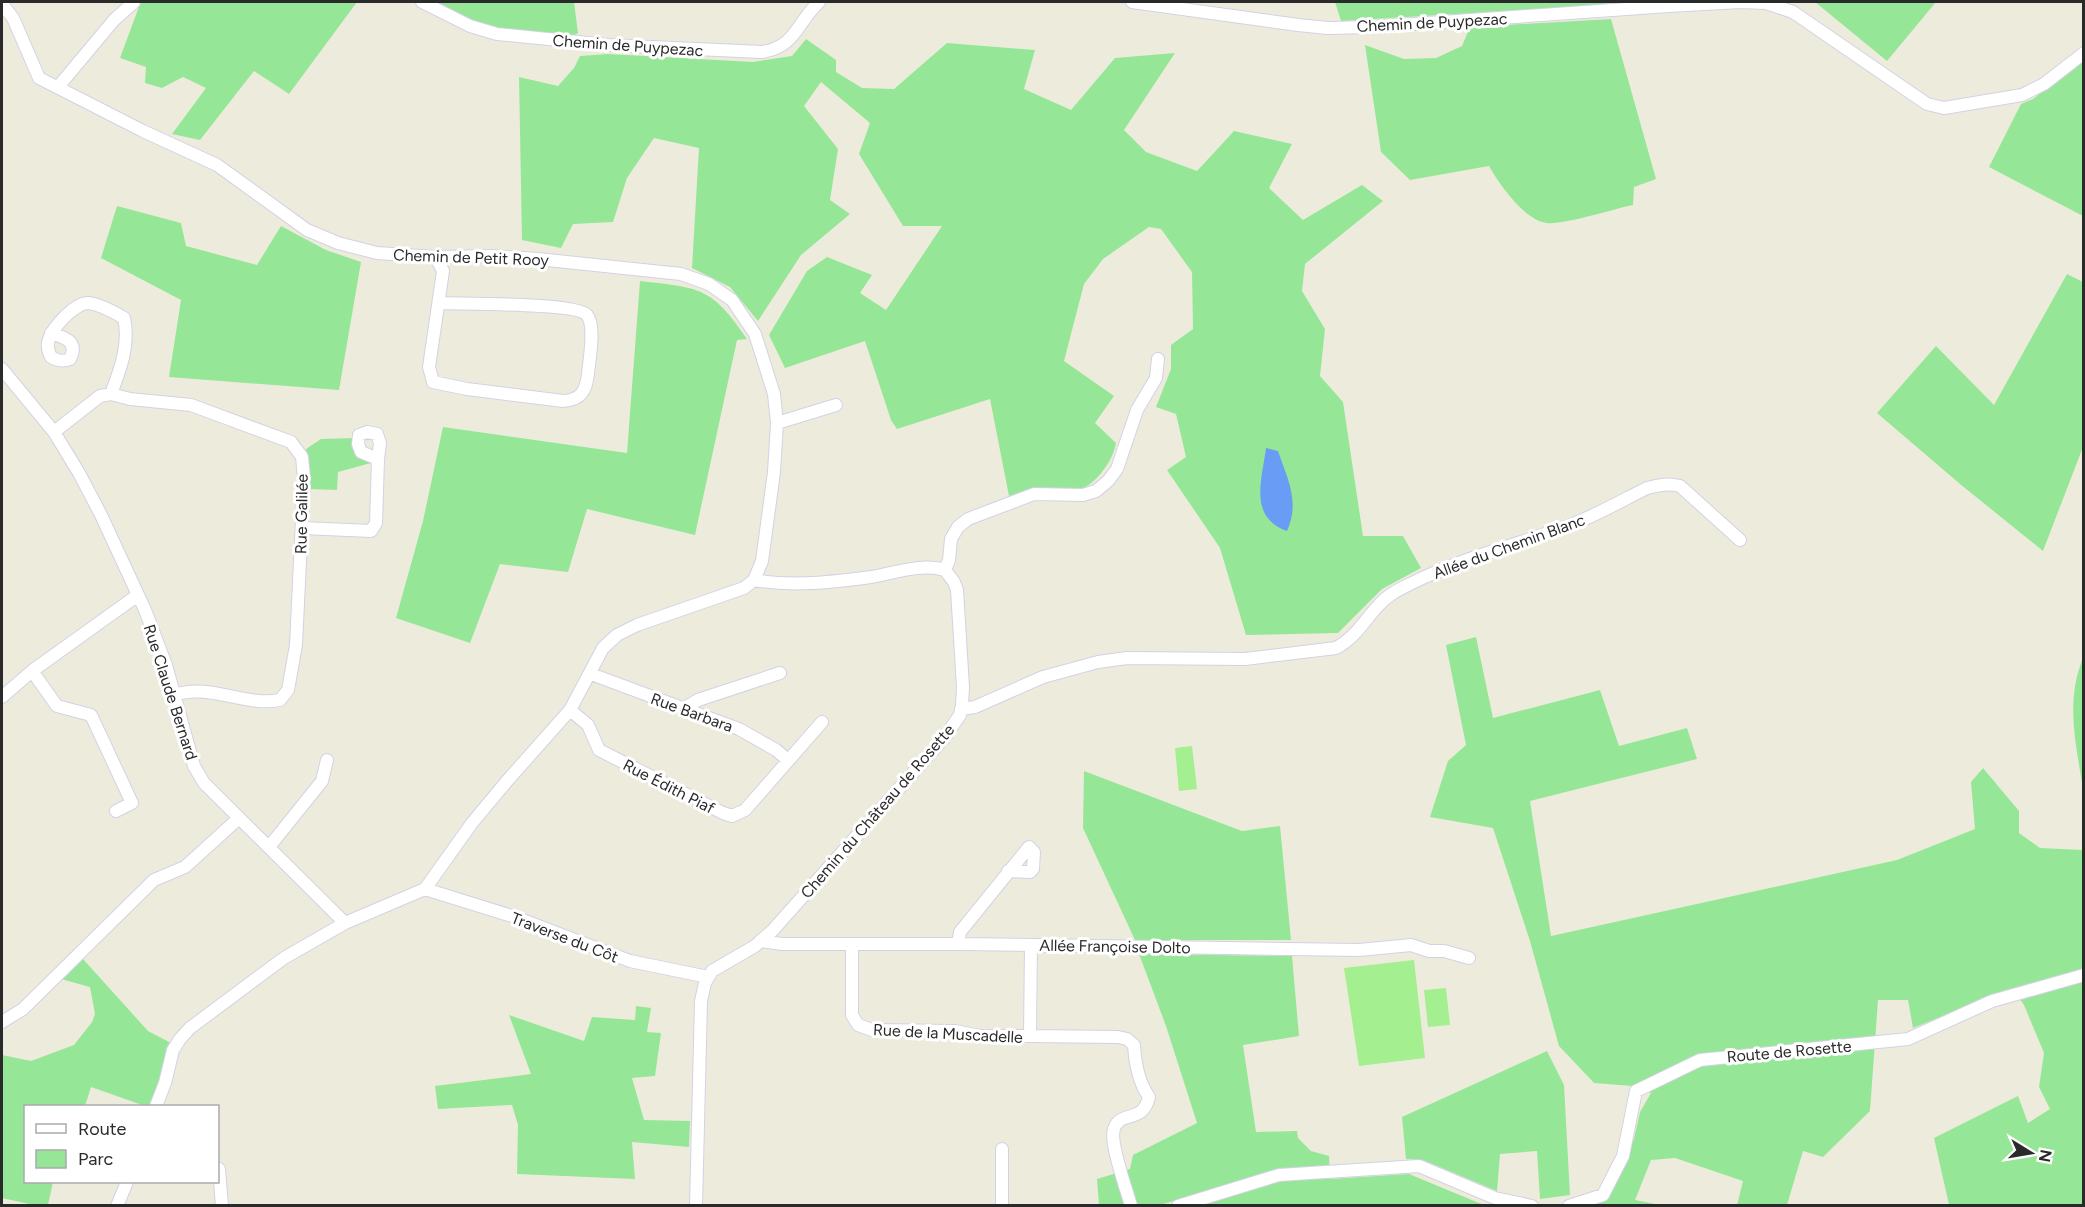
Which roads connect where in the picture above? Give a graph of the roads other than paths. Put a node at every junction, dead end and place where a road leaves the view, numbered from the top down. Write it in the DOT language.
graph roads {
  1 [pos="134,2"];
  2 [pos="422,2"];
  3 [pos="819,2"];
  4 [pos="1132,2"];
  5 [pos="2,4"];
  6 [pos="2084,53"];
  7 [pos="58,87"];
  8 [pos="436,257"];
  9 [pos="440,303"];
  10 [pos="51,333"];
  11 [pos="1158,359"];
  12 [pos="2,369"];
  13 [pos="111,394"];
  14 [pos="836,405"];
  15 [pos="777,423"];
  16 [pos="54,432"];
  17 [pos="378,459"];
  18 [pos="302,528"];
  19 [pos="1740,540"];
  20 [pos="945,570"];
  21 [pos="754,580"];
  22 [pos="138,595"];
  23 [pos="32,671"];
  24 [pos="780,673"];
  25 [pos="591,674"];
  26 [pos="3,694"];
  27 [pos="175,695"];
  28 [pos="683,709"];
  29 [pos="961,709"];
  30 [pos="570,710"];
  31 [pos="822,722"];
  32 [pos="327,760"];
  33 [pos="789,760"];
  34 [pos="116,811"];
  35 [pos="239,818"];
  36 [pos="269,847"];
  37 [pos="1008,871"];
  38 [pos="424,889"];
  39 [pos="345,923"];
  40 [pos="760,941"];
  41 [pos="852,944"];
  42 [pos="958,944"];
  43 [pos="1031,945"];
  44 [pos="1469,958"];
  45 [pos="2084,975"];
  46 [pos="708,977"];
  47 [pos="2,1022"];
  48 [pos="1030,1036"];
  49 [pos="157,1105"];
  50 [pos="1002,1149"];
  51 [pos="219,1169"];
  52 [pos="127,1183"];
  53 [pos="117,1206"];
  54 [pos="222,1206"];
  55 [pos="696,1206"];
  56 [pos="1002,1206"];
  57 [pos="1131,1206"];
  58 [pos="1178,1206"];
  59 [pos="1532,1206"];
  60 [pos="1569,1206"];
  1 -- 7 [label="street"];
  2 -- 3 [label="street, Chemin de Puypezac"];
  4 -- 6 [label="street, Chemin de Puypezac"];
  5 -- 7 [label="street, Chemin de Petit Rooy"];
  7 -- 8 [label="street, Chemin de Petit Rooy"];
  8 -- 9 [label="street"];
  8 -- 15 [label="street, Chemin de Petit Rooy"];
  9 -- 9 [label="street"];
  10 -- 13 [label="street"];
  11 -- 20 [label="street"];
  12 -- 16 [label="street, Rue Claude Bernard"];
  13 -- 16 [label="street"];
  13 -- 18 [label="street, Rue Galilée"];
  14 -- 15 [label="street"];
  15 -- 21 [label="street, Chemin de Petit Rooy"];
  16 -- 22 [label="street, Rue Claude Bernard"];
  17 -- 18 [label="street"];
  18 -- 27 [label="street, Rue Galilée"];
  19 -- 29 [label="street, Allée du Chemin Blanc"];
  20 -- 21 [label="street"];
  20 -- 29 [label="street, Chemin du Château de Rosette"];
  21 -- 25 [label="street"];
  22 -- 23 [label="street"];
  22 -- 27 [label="street, Rue Claude Bernard"];
  23 -- 26 [label="street"];
  23 -- 34 [label="street"];
  24 -- 28 [label="street"];
  25 -- 28 [label="street, Rue Barbara"];
  25 -- 30 [label="street"];
  27 -- 35 [label="street, Rue Claude Bernard"];
  28 -- 33 [label="street, Rue Barbara"];
  29 -- 40 [label="street, Chemin du Château de Rosette"];
  30 -- 33 [label="street, Rue Édith Piaf"];
  30 -- 38 [label="street"];
  31 -- 33 [label="street, Rue Édith Piaf"];
  32 -- 36 [label="street"];
  35 -- 36 [label="street, Rue Claude Bernard"];
  35 -- 47 [label="street"];
  36 -- 39 [label="street, Rue Claude Bernard"];
  37 -- 42 [label="street"];
  38 -- 39 [label="street"];
  38 -- 46 [label="street, Traverse du Côt"];
  39 -- 49 [label="street"];
  40 -- 41 [label="street, Allée Françoise Dolto"];
  40 -- 46 [label="street, Chemin du Château de Rosette"];
  41 -- 42 [label="street, Allée Françoise Dolto"];
  41 -- 48 [label="street, Rue de la Muscadelle"];
  42 -- 43 [label="street, Allée Françoise Dolto"];
  43 -- 44 [label="street, Allée Françoise Dolto"];
  43 -- 48 [label="street, Rue de la Muscadelle"];
  45 -- 60 [label="street, Route de Rosette"];
  46 -- 55 [label="street"];
  48 -- 57 [label="street"];
  50 -- 56 [label="street"];
  51 -- 54 [label="street"];
  52 -- 53 [label="street"];
  58 -- 59 [label="street"];
}
